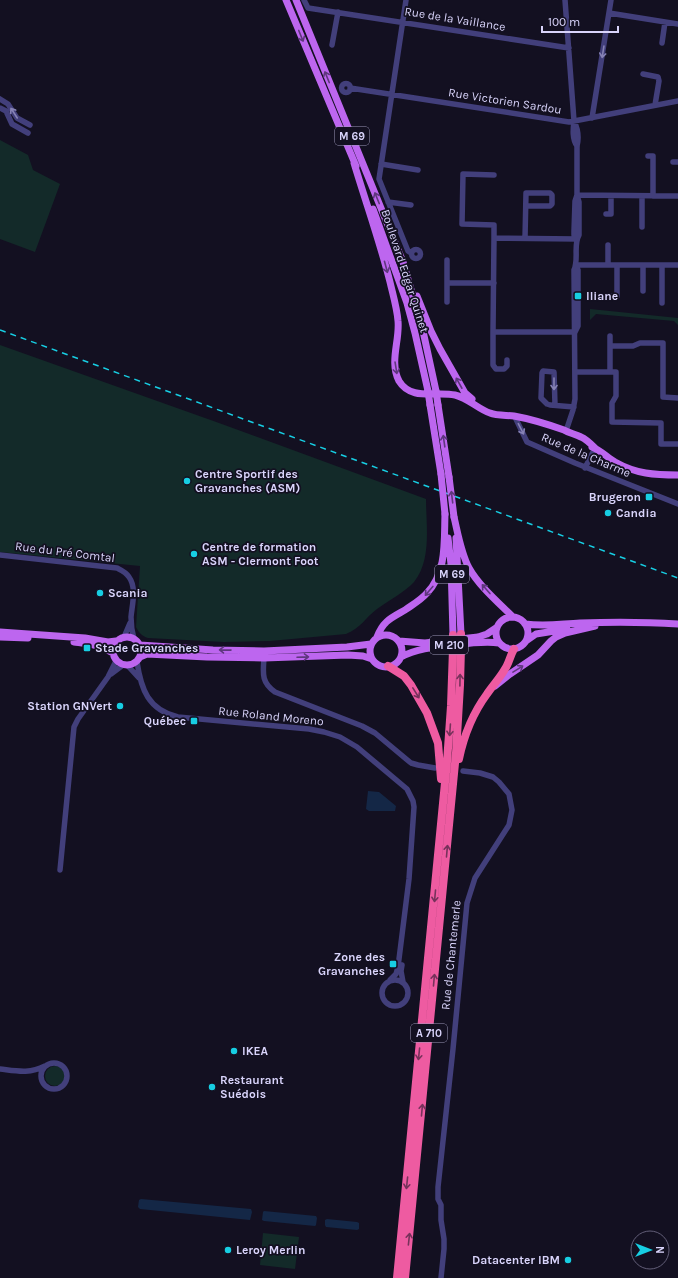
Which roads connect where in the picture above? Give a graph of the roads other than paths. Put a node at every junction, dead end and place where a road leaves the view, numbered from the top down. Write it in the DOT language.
graph roads {
  1 [pos="286,0"];
  2 [pos="296,0"];
  3 [pos="304,0"];
  4 [pos="406,0"];
  5 [pos="565,0"];
  6 [pos="611,0"];
  7 [pos="338,12"];
  8 [pos="609,12"];
  9 [pos="403,22"];
  10 [pos="665,22"];
  11 [pos="678,24"];
  12 [pos="662,43"];
  13 [pos="332,45"];
  14 [pos="569,48"];
  15 [pos="643,74"];
  16 [pos="350,88"];
  17 [pos="393,94"];
  18 [pos="0,100"];
  19 [pos="678,101"];
  20 [pos="655,105"];
  21 [pos="0,108"];
  22 [pos="592,118"];
  23 [pos="574,121"];
  24 [pos="30,125"];
  25 [pos="28,133"];
  26 [pos="648,156"];
  27 [pos="354,163"];
  28 [pos="381,164"];
  29 [pos="418,170"];
  30 [pos="494,175"];
  31 [pos="577,195"];
  32 [pos="611,196"];
  33 [pos="642,196"];
  34 [pos="653,196"];
  35 [pos="678,196"];
  36 [pos="388,202"];
  37 [pos="412,205"];
  38 [pos="526,206"];
  39 [pos="606,214"];
  40 [pos="642,227"];
  41 [pos="494,238"];
  42 [pos="525,238"];
  43 [pos="577,239"];
  44 [pos="608,245"];
  45 [pos="411,253"];
  46 [pos="447,260"];
  47 [pos="576,265"];
  48 [pos="608,265"];
  49 [pos="617,265"];
  50 [pos="643,265"];
  51 [pos="662,265"];
  52 [pos="678,265"];
  53 [pos="407,273"];
  54 [pos="447,282"];
  55 [pos="494,283"];
  56 [pos="643,291"];
  57 [pos="608,296"];
  58 [pos="447,302"];
  59 [pos="662,303"];
  60 [pos="493,332"];
  61 [pos="575,332"];
  62 [pos="610,336"];
  63 [pos="610,346"];
  64 [pos="507,360"];
  65 [pos="575,372"];
  66 [pos="610,372"];
  67 [pos="678,398"];
  68 [pos="555,406"];
  69 [pos="574,407"];
  70 [pos="500,414"];
  71 [pos="515,417"];
  72 [pos="566,431"];
  73 [pos="678,444"];
  74 [pos="595,448"];
  75 [pos="585,468"];
  76 [pos="678,471"];
  77 [pos="637,472"];
  78 [pos="678,475"];
  79 [pos="678,504"];
  80 [pos="445,514"];
  81 [pos="454,518"];
  82 [pos="0,555"];
  83 [pos="513,617"];
  84 [pos="131,619"];
  85 [pos="603,623"];
  86 [pos="525,624"];
  87 [pos="678,624"];
  88 [pos="496,628"];
  89 [pos="0,632"];
  90 [pos="457,635"];
  91 [pos="0,637"];
  92 [pos="124,637"];
  93 [pos="377,637"];
  94 [pos="134,639"];
  95 [pos="116,641"];
  96 [pos="399,641"];
  97 [pos="526,641"];
  98 [pos="499,643"];
  99 [pos="371,644"];
  100 [pos="140,645"];
  101 [pos="457,649"];
  102 [pos="514,649"];
  103 [pos="112,654"];
  104 [pos="400,657"];
  105 [pos="264,658"];
  106 [pos="139,659"];
  107 [pos="372,659"];
  108 [pos="116,661"];
  109 [pos="126,665"];
  110 [pos="388,666"];
  111 [pos="108,677"];
  112 [pos="139,678"];
  113 [pos="487,693"];
  114 [pos="435,768"];
  115 [pos="462,771"];
  116 [pos="452,789"];
  117 [pos="440,844"];
  118 [pos="60,870"];
  119 [pos="401,949"];
  120 [pos="390,980"];
  121 [pos="403,982"];
  122 [pos="47,1065"];
  123 [pos="0,1069"];
  124 [pos="28,1072"];
  125 [pos="42,1080"];
  126 [pos="397,1278"];
  127 [pos="405,1278"];
  128 [pos="441,1278"];
  1 -- 27 [label="main road, Boulevard Edgar Quinet / M 69, one-way"];
  53 -- 2 [label="main road, Boulevard Edgar Quinet / M 69, one-way"];
  3 -- 7 [label="street, Rue de la Vaillance"];
  4 -- 9 [label="street"];
  5 -- 14 [label="street"];
  6 -- 8 [label="street"];
  7 -- 9 [label="street, Rue de la Vaillance"];
  7 -- 13 [label="street"];
  8 -- 10 [label="street"];
  8 -- 22 [label="street, one-way"];
  9 -- 14 [label="street, Rue de la Vaillance"];
  9 -- 17 [label="street"];
  10 -- 11 [label="street"];
  10 -- 12 [label="street"];
  14 -- 23 [label="street"];
  15 -- 20 [label="street"];
  16 -- 17 [label="street, Rue Victorien Sardou"];
  17 -- 23 [label="street, Rue Victorien Sardou"];
  17 -- 28 [label="street"];
  24 -- 18 [label="street, one-way"];
  19 -- 20 [label="street, Rue Victorien Sardou"];
  20 -- 22 [label="street, Rue Victorien Sardou"];
  21 -- 25 [label="street"];
  22 -- 23 [label="street, Rue Victorien Sardou"];
  23 -- 31 [label="street"];
  26 -- 34 [label="street"];
  27 -- 70 [label="main road, one-way"];
  27 -- 80 [label="main road, Boulevard Edgar Quinet / M 69, bridge"];
  28 -- 29 [label="street"];
  28 -- 36 [label="street"];
  30 -- 41 [label="street"];
  31 -- 32 [label="street"];
  31 -- 43 [label="street"];
  32 -- 33 [label="street"];
  32 -- 39 [label="street"];
  33 -- 34 [label="street"];
  33 -- 40 [label="street"];
  34 -- 35 [label="street"];
  36 -- 37 [label="street"];
  36 -- 45 [label="street"];
  38 -- 38 [label="street"];
  38 -- 42 [label="street"];
  41 -- 42 [label="street"];
  41 -- 55 [label="street"];
  42 -- 43 [label="street"];
  43 -- 47 [label="street"];
  44 -- 48 [label="street"];
  46 -- 54 [label="street"];
  47 -- 48 [label="street"];
  47 -- 61 [label="street"];
  48 -- 49 [label="street"];
  49 -- 50 [label="street"];
  49 -- 57 [label="street"];
  50 -- 51 [label="street"];
  50 -- 56 [label="street"];
  51 -- 52 [label="street"];
  51 -- 59 [label="street"];
  70 -- 53 [label="main road, one-way"];
  81 -- 53 [label="main road, Boulevard Edgar Quinet / M 69, one-way, bridge"];
  54 -- 55 [label="street"];
  54 -- 58 [label="street"];
  55 -- 60 [label="street"];
  60 -- 61 [label="street"];
  60 -- 64 [label="street"];
  61 -- 65 [label="street"];
  62 -- 63 [label="street"];
  63 -- 66 [label="street"];
  63 -- 67 [label="street"];
  65 -- 66 [label="street"];
  65 -- 69 [label="street"];
  66 -- 73 [label="street"];
  68 -- 68 [label="street, one-way"];
  68 -- 69 [label="street"];
  69 -- 72 [label="street"];
  70 -- 71 [label="main road"];
  71 -- 72 [label="main road, Rue de la Charme"];
  71 -- 75 [label="street, Rue de la Charme, one-way"];
  72 -- 74 [label="main road, Rue de la Charme"];
  74 -- 75 [label="street"];
  74 -- 77 [label="main road, Rue de la Charme"];
  75 -- 79 [label="street, Rue de la Charme"];
  76 -- 77 [label="main road"];
  77 -- 78 [label="main road"];
  80 -- 90 [label="main road, Boulevard Edgar Quinet / M 69"];
  80 -- 93 [label="main road, one-way"];
  83 -- 81 [label="main road, one-way"];
  81 -- 90 [label="main road, M 69"];
  82 -- 84 [label="street, Rue du Pré Comtal"];
  83 -- 86 [label="main road"];
  83 -- 88 [label="main road"];
  84 -- 92 [label="street, Rue du Pré Comtal"];
  84 -- 94 [label="street, Rue du Pré Comtal"];
  85 -- 86 [label="main road"];
  85 -- 87 [label="main road"];
  85 -- 97 [label="main road"];
  113 -- 85 [label="main road, one-way"];
  86 -- 97 [label="main road"];
  88 -- 96 [label="main road, M 210"];
  88 -- 98 [label="main road"];
  89 -- 95 [label="main road"];
  90 -- 101 [label="highway, A 710, bridge"];
  91 -- 103 [label="main road"];
  92 -- 94 [label="main road"];
  92 -- 95 [label="main road"];
  93 -- 96 [label="main road"];
  93 -- 99 [label="main road"];
  94 -- 100 [label="main road"];
  95 -- 103 [label="main road"];
  96 -- 104 [label="main road"];
  97 -- 102 [label="main road"];
  98 -- 102 [label="main road"];
  98 -- 104 [label="main road, M 210"];
  99 -- 100 [label="main road, one-way"];
  99 -- 107 [label="main road"];
  100 -- 106 [label="main road"];
  116 -- 101 [label="highway, A 710, one-way"];
  101 -- 117 [label="highway, A 710, one-way"];
  102 -- 113 [label="highway"];
  103 -- 108 [label="main road"];
  104 -- 110 [label="main road"];
  105 -- 106 [label="main road"];
  105 -- 107 [label="main road, one-way"];
  105 -- 114 [label="street"];
  106 -- 109 [label="main road"];
  106 -- 112 [label="street"];
  107 -- 110 [label="main road"];
  108 -- 109 [label="main road"];
  108 -- 111 [label="street"];
  109 -- 111 [label="street"];
  109 -- 112 [label="street"];
  110 -- 117 [label="highway, one-way"];
  111 -- 118 [label="street"];
  112 -- 119 [label="street, Rue Roland Moreno"];
  113 -- 116 [label="highway"];
  115 -- 128 [label="street, Rue de Chantemerle"];
  127 -- 116 [label="highway, A 710, one-way"];
  117 -- 126 [label="highway, A 710, one-way"];
  119 -- 120 [label="street"];
  119 -- 121 [label="street"];
  120 -- 121 [label="street"];
  120 -- 121 [label="street"];
  122 -- 124 [label="street"];
  122 -- 125 [label="street"];
  122 -- 125 [label="street"];
  123 -- 124 [label="street"];
  124 -- 125 [label="street"];
}
